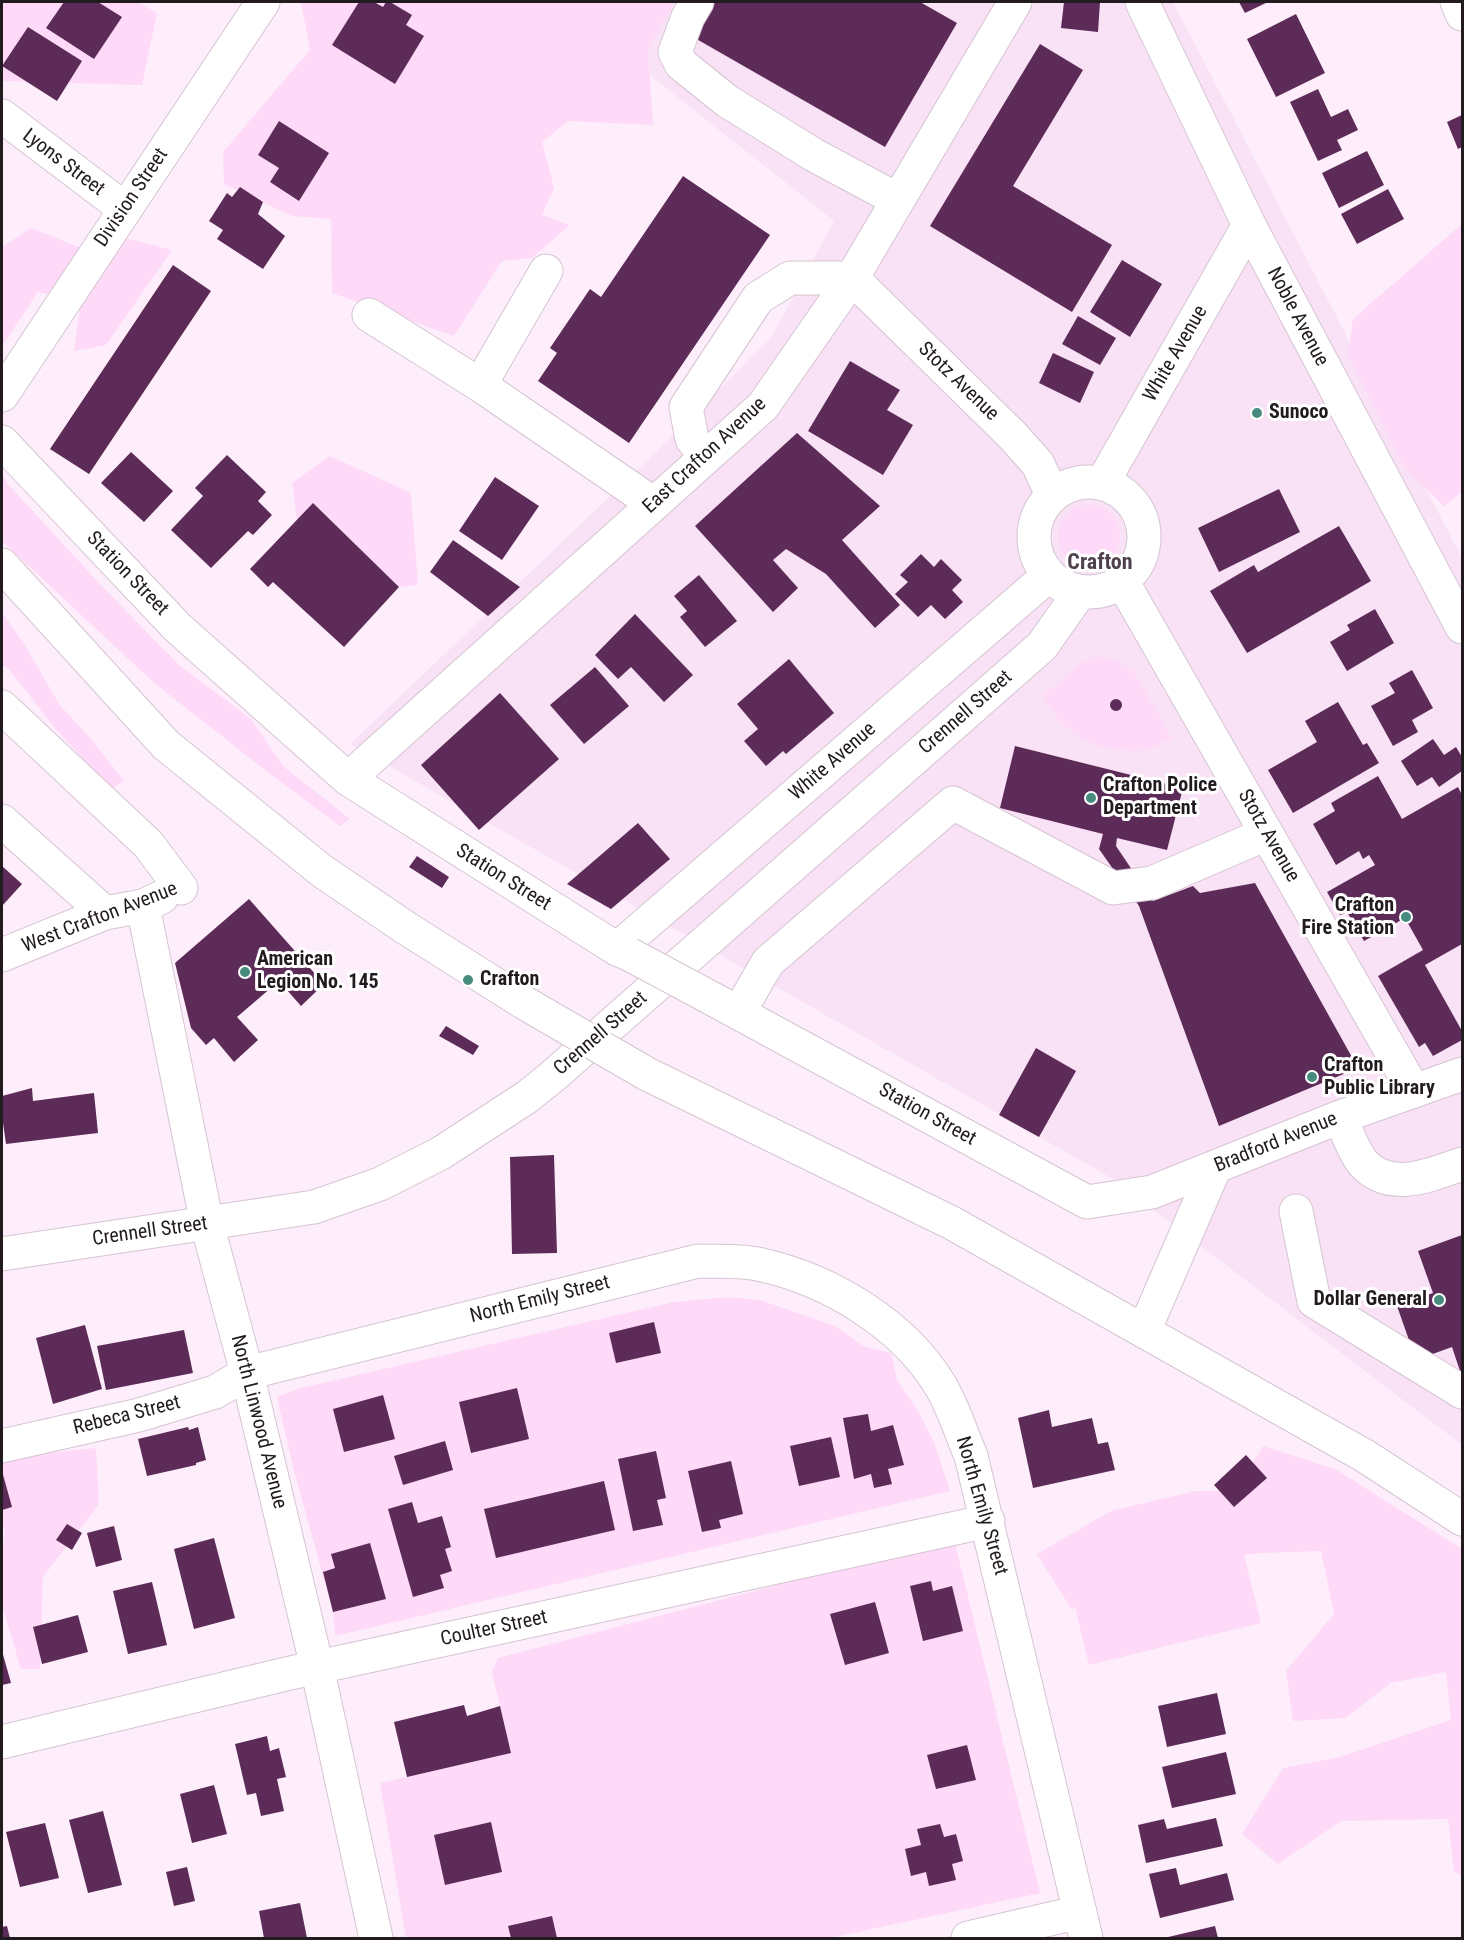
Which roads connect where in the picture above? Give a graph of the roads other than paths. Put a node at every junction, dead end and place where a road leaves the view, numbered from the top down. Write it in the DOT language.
graph roads {
  1 [pos="263,2"];
  2 [pos="698,2"];
  3 [pos="1012,2"];
  4 [pos="1142,2"];
  5 [pos="1457,2"];
  6 [pos="1462,14"];
  7 [pos="2,116"];
  8 [pos="898,200"];
  9 [pos="125,208"];
  10 [pos="1249,225"];
  11 [pos="546,272"];
  12 [pos="852,278"];
  13 [pos="369,315"];
  14 [pos="480,384"];
  15 [pos="2,395"];
  16 [pos="2,442"];
  17 [pos="706,457"];
  18 [pos="1103,482"];
  19 [pos="1052,495"];
  20 [pos="654,504"];
  21 [pos="2,565"];
  22 [pos="1049,575"];
  23 [pos="1122,581"];
  24 [pos="1080,592"];
  25 [pos="1462,627"];
  26 [pos="2,707"];
  27 [pos="348,779"];
  28 [pos="2,821"];
  29 [pos="1266,834"];
  30 [pos="143,906"];
  31 [pos="105,913"];
  32 [pos="623,952"];
  33 [pos="2,955"];
  34 [pos="725,1005"];
  35 [pos="1462,1074"];
  36 [pos="1414,1091"];
  37 [pos="1340,1117"];
  38 [pos="1462,1164"];
  39 [pos="1215,1167"];
  40 [pos="1086,1202"];
  41 [pos="1296,1211"];
  42 [pos="207,1224"];
  43 [pos="2,1254"];
  44 [pos="1144,1331"];
  45 [pos="247,1373"];
  46 [pos="1462,1392"];
  47 [pos="2,1446"];
  48 [pos="1462,1519"];
  49 [pos="988,1521"];
  50 [pos="317,1667"];
  51 [pos="2,1742"];
  52 [pos="1083,1925"];
  53 [pos="376,1938"];
  54 [pos="968,1938"];
  1 -- 9 [label="street, Division Street"];
  2 -- 8 [label="street"];
  3 -- 8 [label="street, East Crafton Avenue"];
  4 -- 10 [label="street, Noble Avenue"];
  5 -- 6 [label="street"];
  7 -- 9 [label="street, Lyons Street"];
  8 -- 12 [label="street, East Crafton Avenue"];
  9 -- 15 [label="street, Division Street"];
  10 -- 18 [label="street, White Avenue"];
  10 -- 25 [label="street, Noble Avenue"];
  11 -- 14 [label="street"];
  12 -- 17 [label="street, East Crafton Avenue"];
  12 -- 17 [label="street"];
  12 -- 19 [label="street, Stotz Avenue"];
  13 -- 14 [label="street"];
  14 -- 20 [label="street"];
  16 -- 27 [label="street, Station Street"];
  17 -- 20 [label="street, East Crafton Avenue"];
  18 -- 19 [label="street"];
  18 -- 23 [label="street"];
  19 -- 22 [label="street"];
  20 -- 27 [label="street, East Crafton Avenue"];
  21 -- 44 [label="street, bridge"];
  22 -- 24 [label="street"];
  22 -- 32 [label="street, White Avenue"];
  23 -- 24 [label="street"];
  23 -- 29 [label="street, Stotz Avenue"];
  24 -- 42 [label="street, Crennell Street"];
  26 -- 30 [label="street, West Crafton Avenue"];
  27 -- 32 [label="street, Station Street"];
  28 -- 31 [label="street"];
  29 -- 34 [label="street"];
  29 -- 36 [label="street, Stotz Avenue"];
  30 -- 31 [label="street, West Crafton Avenue"];
  30 -- 42 [label="street, North Linwood Avenue"];
  31 -- 33 [label="street, West Crafton Avenue"];
  32 -- 34 [label="street, Station Street, bridge"];
  34 -- 40 [label="street, Station Street"];
  35 -- 36 [label="street, Bradford Avenue"];
  36 -- 37 [label="street, Bradford Avenue"];
  37 -- 38 [label="street"];
  37 -- 39 [label="street, Bradford Avenue"];
  39 -- 40 [label="street, Bradford Avenue"];
  39 -- 44 [label="street"];
  41 -- 46 [label="street"];
  42 -- 43 [label="street, Crennell Street"];
  42 -- 45 [label="street, North Linwood Avenue"];
  44 -- 48 [label="street"];
  45 -- 47 [label="street, Rebeca Street"];
  45 -- 49 [label="street, North Emily Street"];
  45 -- 50 [label="street, North Linwood Avenue"];
  49 -- 50 [label="street, Coulter Street"];
  49 -- 52 [label="street, North Emily Street"];
  50 -- 51 [label="street, Coulter Street"];
  50 -- 53 [label="street, North Linwood Avenue"];
  52 -- 54 [label="street"];
}
